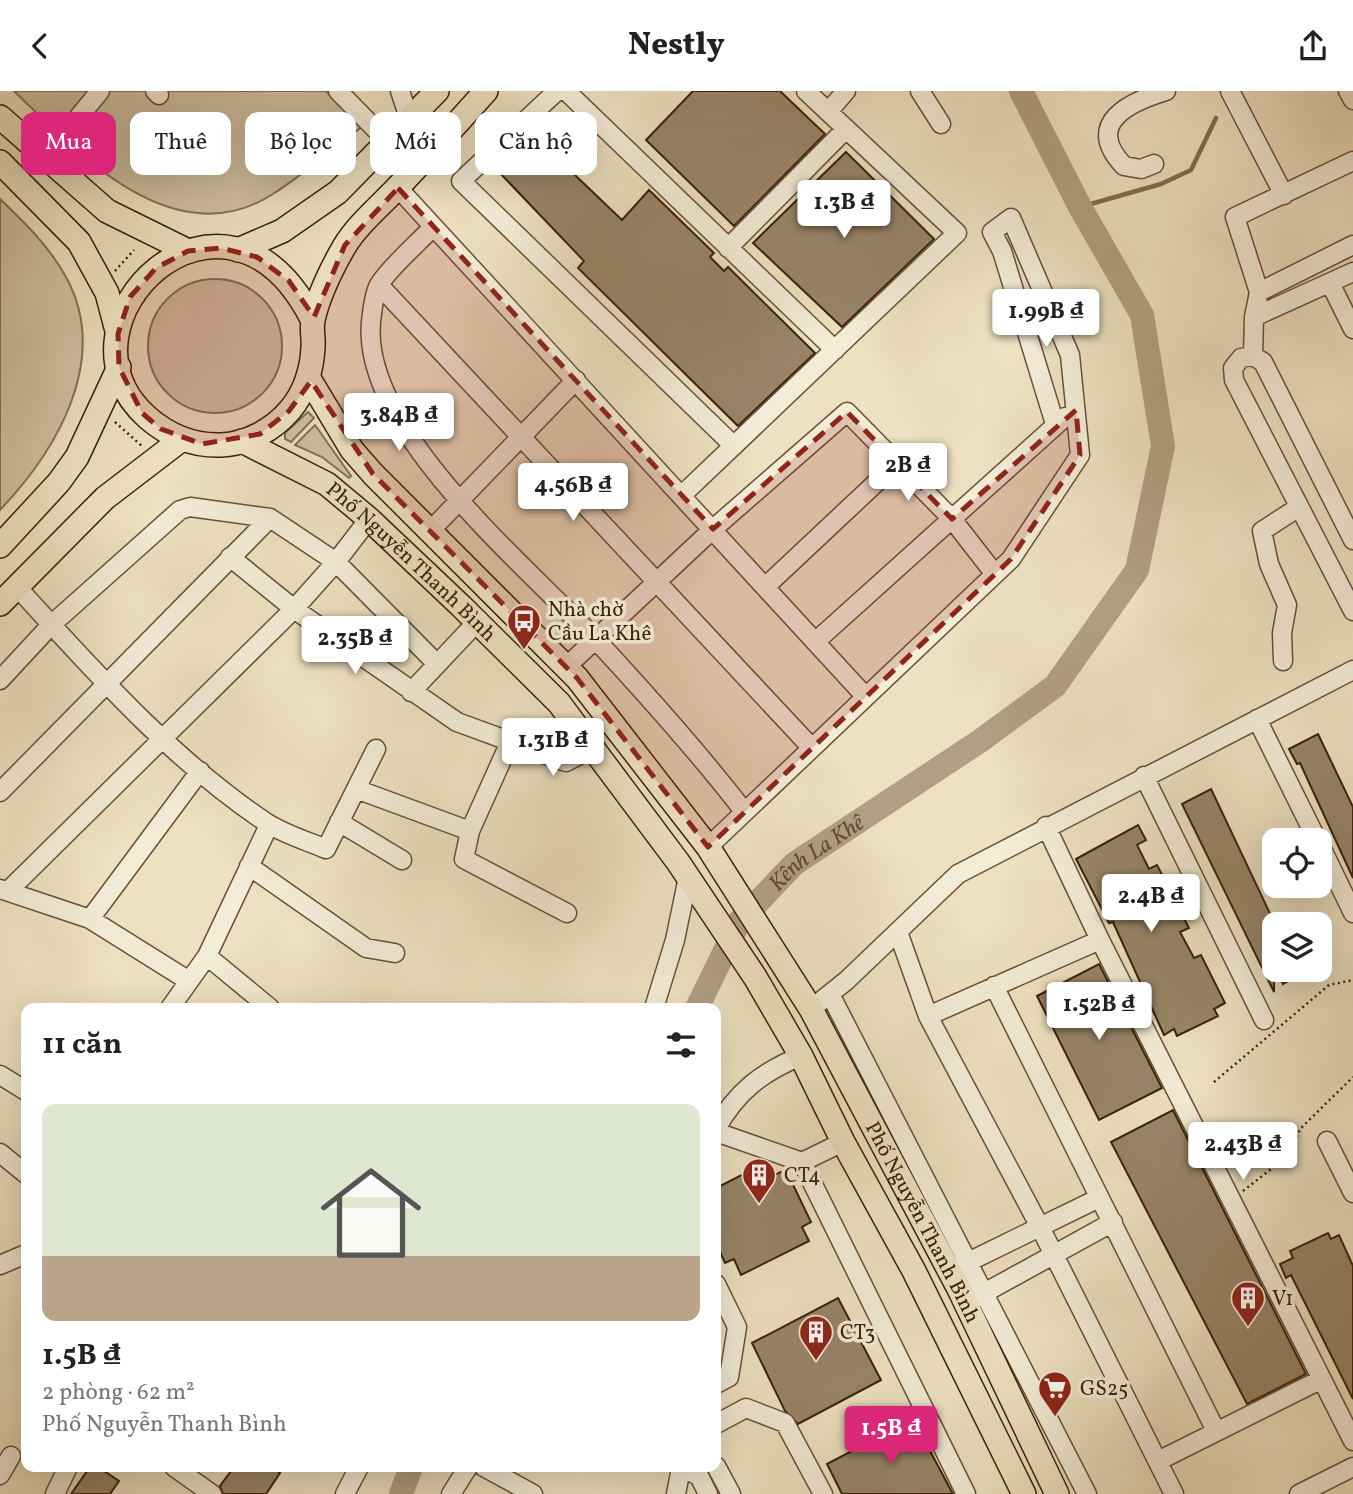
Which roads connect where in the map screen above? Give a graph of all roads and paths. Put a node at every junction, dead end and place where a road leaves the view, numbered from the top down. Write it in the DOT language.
graph roads {
  1 [pos="100,91"];
  2 [pos="338,91"];
  3 [pos="400,91"];
  4 [pos="437,91"];
  5 [pos="486,91"];
  6 [pos="557,91"];
  7 [pos="566,91"];
  8 [pos="806,91"];
  9 [pos="846,91"];
  10 [pos="920,91"];
  11 [pos="1166,91"];
  12 [pos="1230,91"];
  13 [pos="1348,91"];
  14 [pos="1132,96"];
  15 [pos="1353,100"];
  16 [pos="83,112"];
  17 [pos="406,112"];
  18 [pos="414,112"];
  19 [pos="828,112"];
  20 [pos="0,117"];
  21 [pos="370,124"];
  22 [pos="941,124"];
  23 [pos="846,129"];
  24 [pos="370,160"];
  25 [pos="1353,160"];
  26 [pos="0,162"];
  27 [pos="1154,164"];
  28 [pos="398,187"];
  29 [pos="1284,195"];
  30 [pos="433,227"];
  31 [pos="1353,245"];
  32 [pos="728,248"];
  33 [pos="134,250"];
  34 [pos="237,250"];
  35 [pos="188,251"];
  36 [pos="1353,272"];
  37 [pos="113,274"];
  38 [pos="1330,283"];
  39 [pos="379,285"];
  40 [pos="1259,292"];
  41 [pos="1254,317"];
  42 [pos="313,321"];
  43 [pos="1353,329"];
  44 [pos="118,334"];
  45 [pos="835,349"];
  46 [pos="1253,356"];
  47 [pos="119,367"];
  48 [pos="308,377"];
  49 [pos="576,380"];
  50 [pos="1076,410"];
  51 [pos="115,422"];
  52 [pos="1055,424"];
  53 [pos="519,436"];
  54 [pos="182,439"];
  55 [pos="242,441"];
  56 [pos="734,446"];
  57 [pos="143,447"];
  58 [pos="895,465"];
  59 [pos="682,495"];
  60 [pos="458,498"];
  61 [pos="1299,507"];
  62 [pos="270,518"];
  63 [pos="369,519"];
  64 [pos="951,519"];
  65 [pos="713,529"];
  66 [pos="430,531"];
  67 [pos="1353,540"];
  68 [pos="0,546"];
  69 [pos="230,557"];
  70 [pos="337,562"];
  71 [pos="994,573"];
  72 [pos="656,585"];
  73 [pos="16,587"];
  74 [pos="765,587"];
  75 [pos="0,604"];
  76 [pos="294,609"];
  77 [pos="1353,611"];
  78 [pos="477,622"];
  79 [pos="51,625"];
  80 [pos="597,641"];
  81 [pos="815,642"];
  82 [pos="1283,661"];
  83 [pos="437,664"];
  84 [pos="566,667"];
  85 [pos="1353,670"];
  86 [pos="0,680"];
  87 [pos="104,683"];
  88 [pos="411,692"];
  89 [pos="865,696"];
  90 [pos="1257,719"];
  91 [pos="163,739"];
  92 [pos="510,742"];
  93 [pos="811,747"];
  94 [pos="593,748"];
  95 [pos="376,749"];
  96 [pos="200,772"];
  97 [pos="1144,776"];
  98 [pos="356,789"];
  99 [pos="0,792"];
  100 [pos="743,810"];
  101 [pos="339,822"];
  102 [pos="269,825"];
  103 [pos="1046,826"];
  104 [pos="1311,828"];
  105 [pos="470,831"];
  106 [pos="708,847"];
  107 [pos="402,860"];
  108 [pos="249,866"];
  109 [pos="1332,870"];
  110 [pos="688,877"];
  111 [pos="4,890"];
  112 [pos="566,913"];
  113 [pos="1353,913"];
  114 [pos="90,919"];
  115 [pos="898,932"];
  116 [pos="1100,940"];
  117 [pos="395,953"];
  118 [pos="207,956"];
  119 [pos="1353,980"];
  120 [pos="189,981"];
  121 [pos="994,986"];
  122 [pos="830,994"];
  123 [pos="174,1003"];
  124 [pos="264,1003"];
  125 [pos="656,1003"];
  126 [pos="811,1009"];
  127 [pos="928,1016"];
  128 [pos="1264,1020"];
  129 [pos="801,1056"];
  130 [pos="0,1075"];
  131 [pos="1353,1077"];
  132 [pos="1214,1083"];
  133 [pos="21,1088"];
  134 [pos="721,1123"];
  135 [pos="721,1133"];
  136 [pos="1327,1141"];
  137 [pos="843,1142"];
  138 [pos="0,1153"];
  139 [pos="802,1162"];
  140 [pos="21,1170"];
  141 [pos="1353,1193"];
  142 [pos="1100,1198"];
  143 [pos="1230,1198"];
  144 [pos="1113,1222"];
  145 [pos="1040,1227"];
  146 [pos="1052,1254"];
  147 [pos="21,1256"];
  148 [pos="0,1265"];
  149 [pos="959,1267"];
  150 [pos="721,1294"];
  151 [pos="975,1298"];
  152 [pos="1321,1380"];
  153 [pos="721,1381"];
  154 [pos="721,1421"];
  155 [pos="1216,1430"];
  156 [pos="1353,1441"];
  157 [pos="11,1456"];
  158 [pos="1019,1459"];
  159 [pos="1158,1461"];
  160 [pos="1353,1467"];
  161 [pos="66,1472"];
  162 [pos="180,1472"];
  163 [pos="356,1472"];
  164 [pos="465,1472"];
  165 [pos="493,1472"];
  166 [pos="680,1472"];
  167 [pos="691,1472"];
  168 [pos="719,1472"];
  169 [pos="0,1475"];
  170 [pos="204,1492"];
  171 [pos="55,1494"];
  172 [pos="345,1494"];
  173 [pos="452,1494"];
  174 [pos="533,1494"];
  175 [pos="676,1494"];
  176 [pos="708,1494"];
  177 [pos="731,1494"];
  178 [pos="823,1494"];
  179 [pos="966,1494"];
  180 [pos="1024,1494"];
  181 [pos="1037,1494"];
  182 [pos="1057,1494"];
  183 [pos="1087,1494"];
  184 [pos="1174,1494"];
  185 [pos="1298,1494"];
  1 -- 16 [label="street"];
  2 -- 21 [label="street"];
  3 -- 17 [label="street"];
  4 -- 18 [label="main road"];
  5 -- 28 [label="main road"];
  6 -- 56 [label="street"];
  7 -- 32 [label="street"];
  8 -- 19 [label="street"];
  9 -- 19 [label="street"];
  10 -- 22 [label="street"];
  11 -- 14 [label="street"];
  12 -- 29 [label="street"];
  13 -- 15 [label="street"];
  14 -- 27 [label="street"];
  19 -- 23 [label="street"];
  20 -- 35 [label="main road"];
  23 -- 32 [label="street"];
  23 -- 45 [label="street"];
  24 -- 34 [label="main road"];
  25 -- 29 [label="street"];
  26 -- 44 [label="main road"];
  28 -- 30 [label="street"];
  28 -- 42 [label="main road"];
  29 -- 40 [label="street"];
  30 -- 39 [label="street"];
  30 -- 49 [label="street"];
  31 -- 40 [label="street"];
  32 -- 45 [label="street"];
  33 -- 37 [label="path"];
  34 -- 35 [label="main road"];
  34 -- 42 [label="main road"];
  35 -- 44 [label="main road"];
  36 -- 38 [label="street"];
  38 -- 41 [label="street"];
  38 -- 43 [label="street"];
  39 -- 53 [label="street"];
  39 -- 60 [label="street"];
  40 -- 41 [label="street"];
  41 -- 46 [label="street"];
  42 -- 48 [label="main road"];
  44 -- 47 [label="main road"];
  45 -- 56 [label="street"];
  46 -- 61 [label="street"];
  46 -- 67 [label="street"];
  47 -- 54 [label="main road"];
  47 -- 68 [label="main road"];
  48 -- 55 [label="main road"];
  48 -- 66 [label="main road, Phố Nguyễn Thanh Bình"];
  49 -- 53 [label="street"];
  49 -- 59 [label="street"];
  50 -- 52 [label="street"];
  50 -- 52 [label="street"];
  50 -- 71 [label="street"];
  51 -- 57 [label="path"];
  52 -- 64 [label="street"];
  53 -- 60 [label="street"];
  53 -- 72 [label="street"];
  54 -- 55 [label="main road"];
  54 -- 73 [label="main road"];
  55 -- 63 [label="main road, Phố Nguyễn Thanh Bình"];
  56 -- 59 [label="street"];
  58 -- 64 [label="street"];
  58 -- 65 [label="street"];
  58 -- 74 [label="street"];
  59 -- 65 [label="street"];
  60 -- 66 [label="street"];
  60 -- 80 [label="street"];
  61 -- 77 [label="street"];
  61 -- 82 [label="street"];
  62 -- 69 [label="street"];
  62 -- 70 [label="street"];
  62 -- 79 [label="street"];
  63 -- 70 [label="street"];
  63 -- 78 [label="main road, Phố Nguyễn Thanh Bình"];
  64 -- 71 [label="street"];
  64 -- 81 [label="street"];
  65 -- 72 [label="street"];
  65 -- 74 [label="street"];
  66 -- 84 [label="main road, Phố Nguyễn Thanh Bình"];
  69 -- 76 [label="street"];
  69 -- 87 [label="street"];
  70 -- 76 [label="street"];
  70 -- 83 [label="street"];
  71 -- 89 [label="street"];
  72 -- 80 [label="street"];
  72 -- 93 [label="street"];
  73 -- 75 [label="main road"];
  73 -- 79 [label="street"];
  74 -- 81 [label="street"];
  76 -- 88 [label="street"];
  76 -- 91 [label="street"];
  78 -- 83 [label="street"];
  78 -- 94 [label="main road, Phố Nguyễn Thanh Bình"];
  79 -- 86 [label="street"];
  79 -- 87 [label="street"];
  80 -- 84 [label="street"];
  80 -- 100 [label="street"];
  81 -- 89 [label="street"];
  83 -- 88 [label="street"];
  84 -- 106 [label="main road, Phố Nguyễn Thanh Bình"];
  85 -- 90 [label="street"];
  87 -- 91 [label="street"];
  87 -- 99 [label="street"];
  88 -- 92 [label="street"];
  89 -- 93 [label="street"];
  90 -- 97 [label="street"];
  90 -- 104 [label="street"];
  91 -- 96 [label="street"];
  91 -- 111 [label="street"];
  92 -- 94 [label="street"];
  92 -- 105 [label="street"];
  93 -- 100 [label="street"];
  94 -- 110 [label="main road, Phố Nguyễn Thanh Bình"];
  95 -- 98 [label="street"];
  96 -- 102 [label="street"];
  96 -- 114 [label="street"];
  97 -- 103 [label="street"];
  97 -- 128 [label="street"];
  98 -- 101 [label="street"];
  98 -- 105 [label="street"];
  100 -- 106 [label="street"];
  101 -- 102 [label="street"];
  101 -- 107 [label="street"];
  102 -- 108 [label="street"];
  103 -- 115 [label="street"];
  103 -- 116 [label="street"];
  105 -- 112 [label="street"];
  106 -- 126 [label="main road, Phố Nguyễn Thanh Bình"];
  108 -- 117 [label="street"];
  108 -- 118 [label="street"];
  109 -- 113 [label="street"];
  110 -- 125 [label="street"];
  110 -- 129 [label="main road, Phố Nguyễn Thanh Bình"];
  111 -- 114 [label="street"];
  114 -- 120 [label="street"];
  115 -- 122 [label="street"];
  115 -- 127 [label="street"];
  116 -- 121 [label="street"];
  116 -- 143 [label="street"];
  118 -- 120 [label="street"];
  118 -- 124 [label="street"];
  119 -- 132 [label="path"];
  120 -- 123 [label="street"];
  121 -- 127 [label="street"];
  121 -- 142 [label="street"];
  122 -- 126 [label="street"];
  122 -- 149 [label="street"];
  126 -- 149 [label="main road, Phố Nguyễn Thanh Bình"];
  127 -- 145 [label="street"];
  129 -- 134 [label="street"];
  129 -- 137 [label="main road, Phố Nguyễn Thanh Bình"];
  130 -- 133 [label="street"];
  131 -- 143 [label="path"];
  135 -- 139 [label="street"];
  136 -- 141 [label="street"];
  137 -- 139 [label="street"];
  137 -- 180 [label="main road, Phố Nguyễn Thanh Bình"];
  138 -- 140 [label="street"];
  139 -- 179 [label="street"];
  142 -- 144 [label="street"];
  142 -- 145 [label="street"];
  143 -- 152 [label="street"];
  144 -- 146 [label="street"];
  144 -- 155 [label="street"];
  145 -- 146 [label="street"];
  145 -- 149 [label="street"];
  146 -- 151 [label="street"];
  146 -- 159 [label="street"];
  147 -- 148 [label="street"];
  149 -- 151 [label="main road, Phố Nguyễn Thanh Bình"];
  150 -- 153 [label="street"];
  151 -- 182 [label="main road, Phố Nguyễn Thanh Bình"];
  151 -- 183 [label="street"];
  152 -- 155 [label="street"];
  152 -- 156 [label="street"];
  154 -- 178 [label="street"];
  155 -- 159 [label="street"];
  157 -- 169 [label="street"];
  158 -- 181 [label="street"];
  159 -- 184 [label="street"];
  160 -- 185 [label="street"];
  161 -- 171 [label="street"];
  162 -- 170 [label="street"];
  163 -- 172 [label="street"];
  164 -- 173 [label="street"];
  165 -- 174 [label="street"];
  166 -- 175 [label="street"];
  167 -- 176 [label="street"];
  168 -- 177 [label="street"];
}
